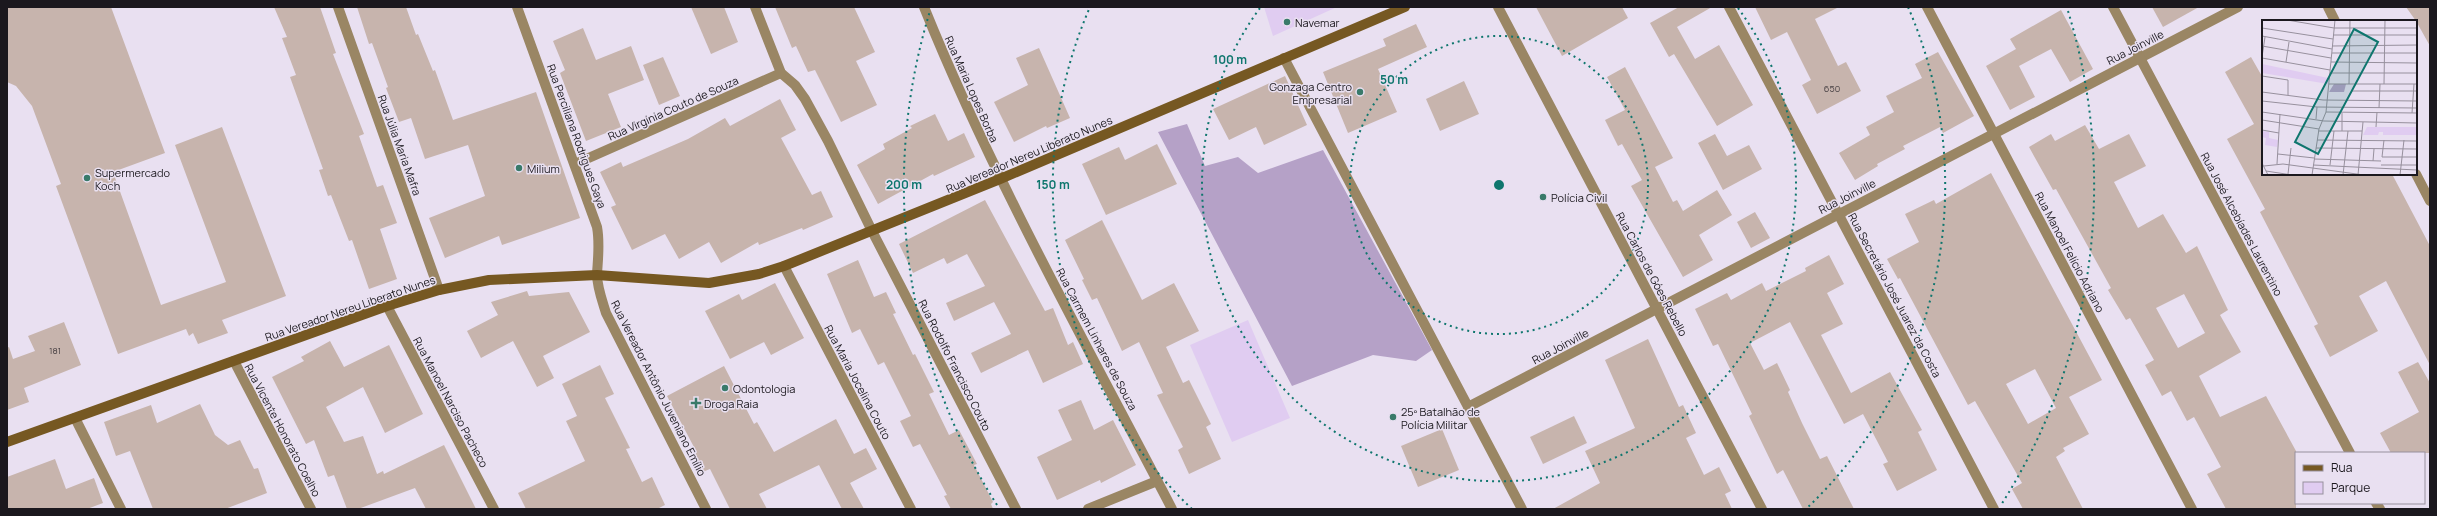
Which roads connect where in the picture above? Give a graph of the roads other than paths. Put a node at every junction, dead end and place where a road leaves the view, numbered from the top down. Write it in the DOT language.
graph roads {
  1 [pos="338,7"];
  2 [pos="517,7"];
  3 [pos="755,7"];
  4 [pos="924,7"];
  5 [pos="1405,7"];
  6 [pos="1498,7"];
  7 [pos="1729,7"];
  8 [pos="1927,7"];
  9 [pos="2113,7"];
  10 [pos="2238,7"];
  11 [pos="2328,7"];
  12 [pos="2334,20"];
  13 [pos="1284,58"];
  14 [pos="2140,58"];
  15 [pos="781,73"];
  16 [pos="1994,134"];
  17 [pos="575,164"];
  18 [pos="2417,175"];
  19 [pos="1000,180"];
  20 [pos="2430,201"];
  21 [pos="1839,214"];
  22 [pos="872,231"];
  23 [pos="784,266"];
  24 [pos="597,275"];
  25 [pos="439,290"];
  26 [pos="387,306"];
  27 [pos="1657,309"];
  28 [pos="234,361"];
  29 [pos="1468,407"];
  30 [pos="75,418"];
  31 [pos="7,442"];
  32 [pos="2349,452"];
  33 [pos="1157,481"];
  34 [pos="121,509"];
  35 [pos="311,509"];
  36 [pos="494,509"];
  37 [pos="706,509"];
  38 [pos="911,509"];
  39 [pos="1016,509"];
  40 [pos="1088,509"];
  41 [pos="1172,509"];
  42 [pos="1522,509"];
  43 [pos="1762,509"];
  44 [pos="1994,509"];
  45 [pos="2192,509"];
  1 -- 25 [label="street, Rua Júlia Maria Mafra"];
  2 -- 17 [label="street, Rua Perciliana Rodrigues Gaya"];
  3 -- 15 [label="street"];
  4 -- 19 [label="street, Rua Maria Lopes Borba"];
  5 -- 13 [label="main road, Rua Vereador Nereu Liberato Nunes"];
  6 -- 27 [label="street, Rua Carlos de Góes Rebello"];
  7 -- 21 [label="street, Rua Secretário José Juarez da Costa"];
  8 -- 16 [label="street, Rua Manoel Felício Adriano"];
  9 -- 14 [label="street, Rua José Alcebíades Laurentino"];
  10 -- 14 [label="street, Rua Joinville"];
  11 -- 12 [label="street"];
  13 -- 19 [label="main road, Rua Vereador Nereu Liberato Nunes"];
  13 -- 29 [label="street"];
  14 -- 16 [label="street, Rua Joinville"];
  14 -- 32 [label="street, Rua José Alcebíades Laurentino"];
  15 -- 17 [label="street, Rua Virgínia Couto de Souza"];
  15 -- 22 [label="street, Rua Rodolfo Francisco Couto"];
  16 -- 21 [label="street, Rua Joinville"];
  16 -- 45 [label="street, Rua Manoel Felício Adriano"];
  17 -- 24 [label="street, Rua Perciliana Rodrigues Gaya"];
  18 -- 20 [label="street"];
  19 -- 22 [label="main road, Rua Vereador Nereu Liberato Nunes"];
  19 -- 33 [label="street, Rua Carmem Linhares de Souza"];
  21 -- 27 [label="street, Rua Joinville"];
  21 -- 44 [label="street, Rua Secretário José Juarez da Costa"];
  22 -- 23 [label="main road, Rua Vereador Nereu Liberato Nunes"];
  22 -- 39 [label="street, Rua Rodolfo Francisco Couto"];
  23 -- 24 [label="main road, Rua Vereador Nereu Liberato Nunes"];
  23 -- 38 [label="street, Rua Maria Jocelina Couto"];
  24 -- 25 [label="main road, Rua Vereador Nereu Liberato Nunes"];
  24 -- 37 [label="street, Rua Vereador Antônio Juveniano Emílio"];
  25 -- 26 [label="main road, Rua Vereador Nereu Liberato Nunes"];
  26 -- 28 [label="main road, Rua Vereador Nereu Liberato Nunes"];
  26 -- 36 [label="street, Rua Manoel Narciso Pacheco"];
  27 -- 29 [label="street, Rua Joinville"];
  27 -- 43 [label="street, Rua Carlos de Góes Rebello"];
  28 -- 30 [label="main road, Rua Vereador Nereu Liberato Nunes"];
  28 -- 35 [label="street, Rua Vicente Honorato Coelho"];
  29 -- 42 [label="street"];
  30 -- 31 [label="main road, Rua Vereador Nereu Liberato Nunes"];
  30 -- 34 [label="street"];
  33 -- 40 [label="street"];
  33 -- 41 [label="street, Rua Carmem Linhares de Souza"];
}
